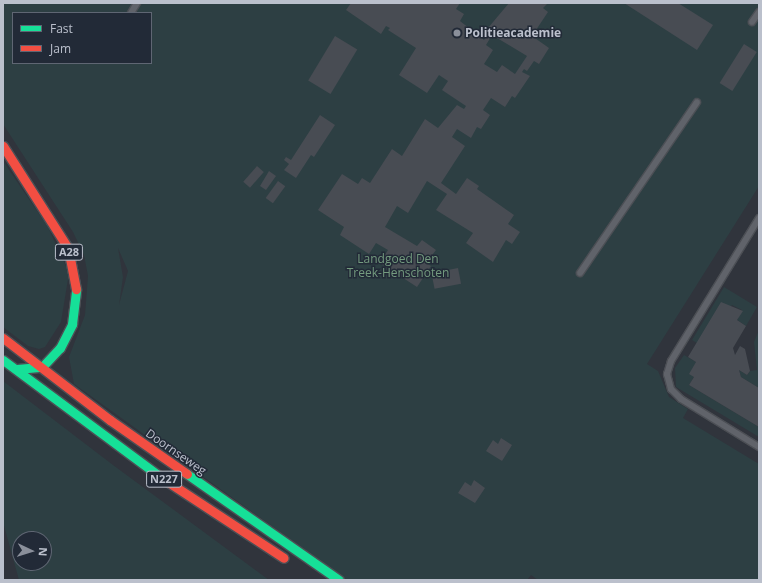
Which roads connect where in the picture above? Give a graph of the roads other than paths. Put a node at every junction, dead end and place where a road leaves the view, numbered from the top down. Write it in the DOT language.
graph roads {
  1 [pos="138,3"];
  2 [pos="132,12"];
  3 [pos="759,12"];
  4 [pos="752,22"];
  5 [pos="697,102"];
  6 [pos="3,146"];
  7 [pos="759,218"];
  8 [pos="580,273"];
  9 [pos="3,338"];
  10 [pos="3,360"];
  11 [pos="42,367"];
  12 [pos="17,369"];
  13 [pos="759,448"];
  14 [pos="292,563"];
  15 [pos="340,580"];
  1 -- 2 [label="lane"];
  3 -- 4 [label="lane"];
  5 -- 8 [label="lane"];
  6 -- 11 [label="main road, A28"];
  7 -- 13 [label="lane"];
  9 -- 11 [label="main road, Doornseweg / N227"];
  10 -- 12 [label="main road, N227"];
  11 -- 12 [label="main road"];
  11 -- 15 [label="main road, Doornseweg / N227"];
  12 -- 14 [label="main road, N227"];
}
